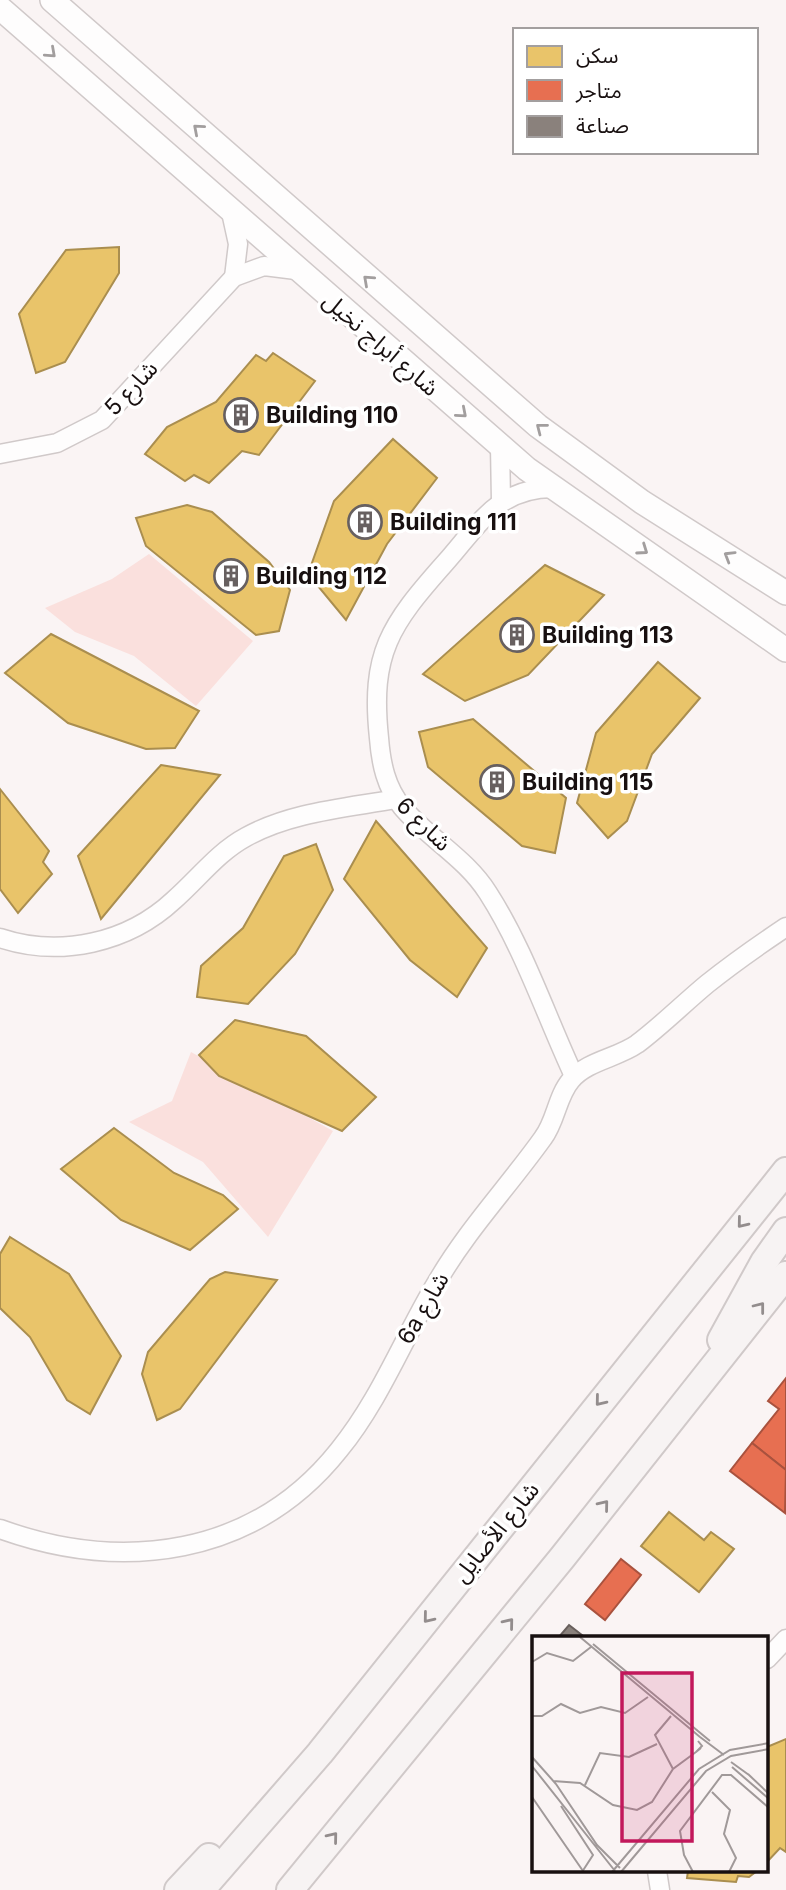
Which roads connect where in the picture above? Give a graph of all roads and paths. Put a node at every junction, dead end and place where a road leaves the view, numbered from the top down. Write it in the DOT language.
graph roads {
  1 [pos="52,0"];
  2 [pos="0,8"];
  3 [pos="231,212"];
  4 [pos="296,270"];
  5 [pos="234,277"];
  6 [pos="500,446"];
  7 [pos="0,454"];
  8 [pos="553,488"];
  9 [pos="500,501"];
  10 [pos="786,593"];
  11 [pos="786,650"];
  12 [pos="396,799"];
  13 [pos="786,927"];
  14 [pos="0,938"];
  15 [pos="574,1076"];
  16 [pos="786,1171"];
  17 [pos="786,1231"];
  18 [pos="786,1275"];
  19 [pos="695,1391"];
  20 [pos="0,1529"];
  21 [pos="786,1639"];
  22 [pos="768,1658"];
  23 [pos="320,1753"];
  24 [pos="287,1794"];
  25 [pos="657,1872"];
  26 [pos="178,1890"];
  27 [pos="201,1890"];
  28 [pos="225,1890"];
  29 [pos="290,1890"];
  30 [pos="660,1890"];
  10 -- 1 [label="street, شارع أبراج نخيل, one-way"];
  2 -- 3 [label="street, شارع أبراج نخيل, one-way"];
  3 -- 4 [label="street, شارع أبراج نخيل"];
  3 -- 5 [label="street"];
  4 -- 5 [label="street, شارع 5"];
  4 -- 6 [label="street, شارع أبراج نخيل, one-way"];
  5 -- 7 [label="street, شارع 5"];
  6 -- 8 [label="street, شارع أبراج نخيل"];
  6 -- 9 [label="street"];
  8 -- 9 [label="street"];
  8 -- 11 [label="street, شارع أبراج نخيل, one-way"];
  9 -- 12 [label="street, شارع 6"];
  12 -- 14 [label="street"];
  12 -- 15 [label="street, شارع 6"];
  13 -- 15 [label="street"];
  15 -- 20 [label="street, 6a شارع"];
  16 -- 23 [label="main road, شارع الأصايل, one-way"];
  17 -- 19 [label="main road"];
  19 -- 18 [label="main road, one-way"];
  29 -- 19 [label="main road, one-way"];
  21 -- 22 [label="street"];
  23 -- 24 [label="main road, شارع الأصايل"];
  23 -- 26 [label="main road"];
  24 -- 27 [label="main road, شارع الأصايل"];
  24 -- 28 [label="main road"];
  25 -- 30 [label="street"];
}
